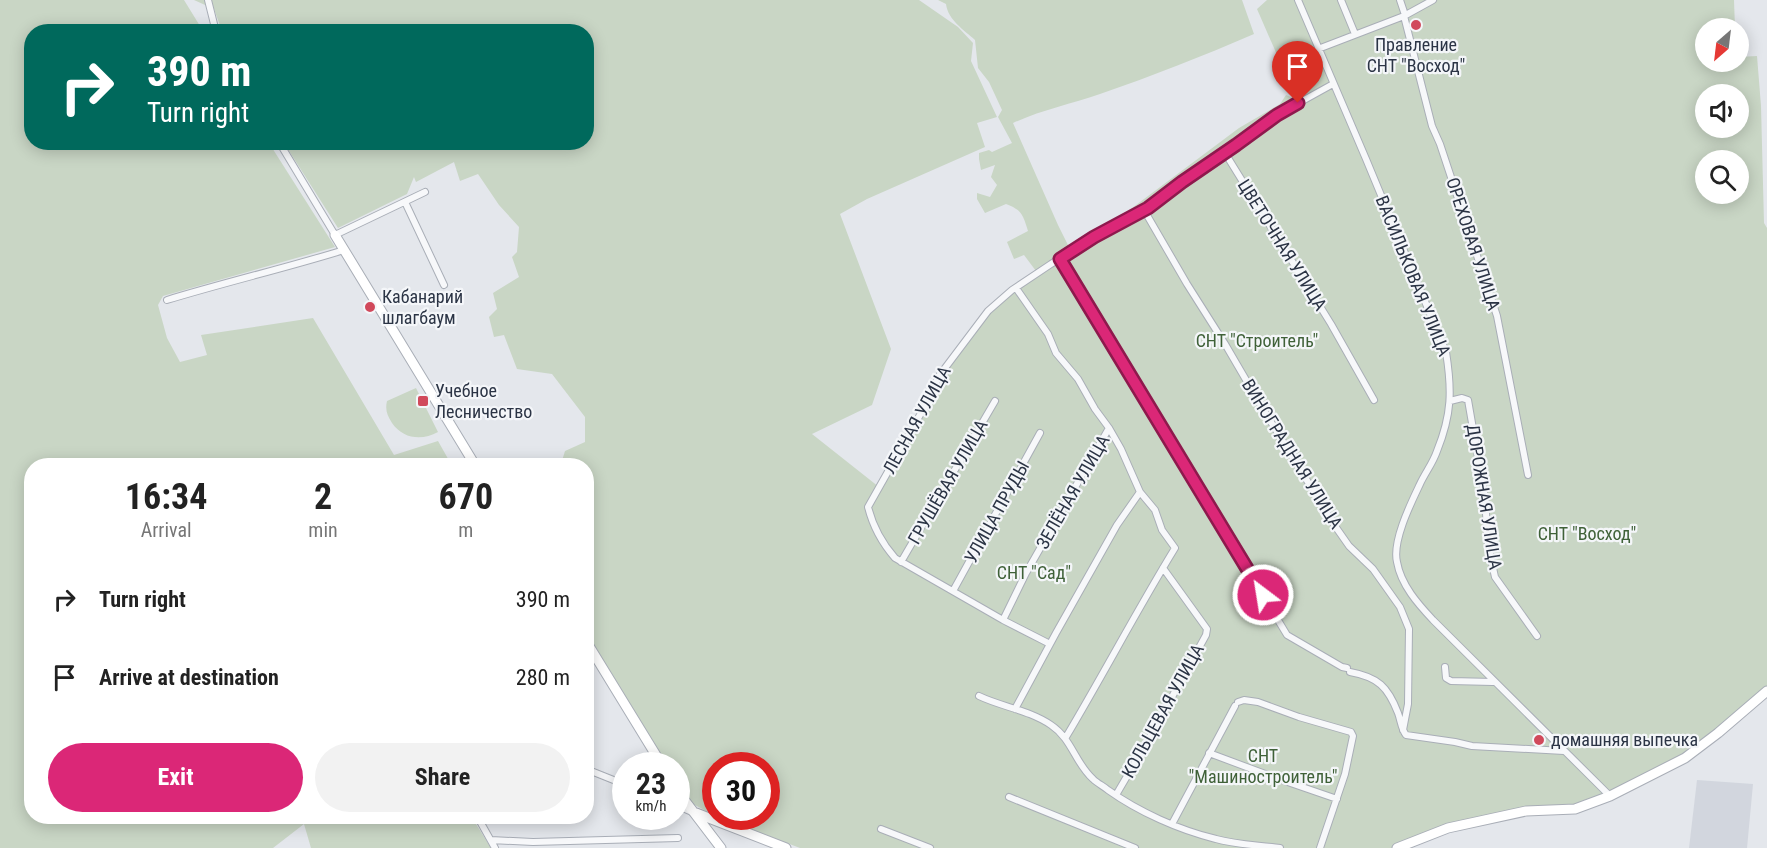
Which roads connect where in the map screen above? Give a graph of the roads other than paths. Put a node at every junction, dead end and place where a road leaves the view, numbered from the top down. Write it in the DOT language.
graph roads {
  1 [pos="208,0"];
  2 [pos="1298,0"];
  3 [pos="1341,0"];
  4 [pos="1400,0"];
  5 [pos="1433,0"];
  6 [pos="1404,16"];
  7 [pos="214,24"];
  8 [pos="1355,34"];
  9 [pos="1318,49"];
  10 [pos="1334,84"];
  11 [pos="284,150"];
  12 [pos="1225,153"];
  13 [pos="425,192"];
  14 [pos="405,202"];
  15 [pos="1144,210"];
  16 [pos="335,235"];
  17 [pos="344,250"];
  18 [pos="1060,259"];
  19 [pos="444,285"];
  20 [pos="1016,288"];
  21 [pos="168,300"];
  22 [pos="1374,400"];
  23 [pos="995,401"];
  24 [pos="1450,401"];
  25 [pos="1109,428"];
  26 [pos="1040,433"];
  27 [pos="471,458"];
  28 [pos="1528,475"];
  29 [pos="1140,492"];
  30 [pos="901,562"];
  31 [pos="1163,568"];
  32 [pos="953,591"];
  33 [pos="1003,620"];
  34 [pos="1537,636"];
  35 [pos="1050,644"];
  36 [pos="594,655"];
  37 [pos="1445,666"];
  38 [pos="1494,681"];
  39 [pos="1767,691"];
  40 [pos="979,696"];
  41 [pos="1016,709"];
  42 [pos="1402,730"];
  43 [pos="1066,737"];
  44 [pos="1565,751"];
  45 [pos="654,752"];
  46 [pos="1209,753"];
  47 [pos="594,772"];
  48 [pos="612,779"];
  49 [pos="1116,795"];
  50 [pos="1610,796"];
  51 [pos="1009,797"];
  52 [pos="1337,799"];
  53 [pos="690,806"];
  54 [pos="690,811"];
  55 [pos="696,813"];
  56 [pos="702,816"];
  57 [pos="482,824"];
  58 [pos="1172,824"];
  59 [pos="882,829"];
  60 [pos="724,830"];
  61 [pos="737,830"];
  62 [pos="678,838"];
  63 [pos="491,840"];
  64 [pos="583,840"];
  65 [pos="719,846"];
  66 [pos="495,848"];
  67 [pos="588,848"];
  68 [pos="786,848"];
  69 [pos="930,848"];
  70 [pos="1135,848"];
  71 [pos="1280,848"];
  72 [pos="1320,848"];
  73 [pos="1397,848"];
  1 -- 7 [label="street"];
  2 -- 9 [label="street, ВАСИЛЬКОВАЯ УЛИЦА"];
  3 -- 8 [label="street"];
  4 -- 6 [label="street, ОРЕХОВАЯ УЛИЦА"];
  5 -- 6 [label="street"];
  6 -- 8 [label="street"];
  6 -- 28 [label="street, ОРЕХОВАЯ УЛИЦА"];
  8 -- 9 [label="street"];
  9 -- 10 [label="street, ВАСИЛЬКОВАЯ УЛИЦА"];
  10 -- 12 [label="street"];
  10 -- 24 [label="street, ВАСИЛЬКОВАЯ УЛИЦА"];
  11 -- 16 [label="street"];
  12 -- 15 [label="street"];
  12 -- 22 [label="street, ЦВЕТОЧНАЯ УЛИЦА"];
  13 -- 14 [label="street"];
  14 -- 16 [label="street"];
  14 -- 19 [label="street"];
  15 -- 18 [label="street"];
  15 -- 42 [label="street, ВИНОГРАДНАЯ УЛИЦА"];
  16 -- 17 [label="street"];
  17 -- 21 [label="street"];
  17 -- 27 [label="street"];
  18 -- 20 [label="street"];
  18 -- 42 [label="street"];
  20 -- 25 [label="street"];
  20 -- 30 [label="street, ЛЕСНАЯ УЛИЦА"];
  23 -- 30 [label="street, ГРУШЁВАЯ УЛИЦА"];
  24 -- 34 [label="street, ДОРОЖНАЯ УЛИЦА"];
  24 -- 38 [label="street, ВАСИЛЬКОВАЯ УЛИЦА"];
  25 -- 29 [label="street"];
  25 -- 33 [label="street, ЗЕЛЁНАЯ УЛИЦА"];
  26 -- 32 [label="street, УЛИЦА ПРУДЫ"];
  29 -- 31 [label="street"];
  29 -- 35 [label="street"];
  30 -- 32 [label="street"];
  31 -- 43 [label="street"];
  31 -- 49 [label="street, КОЛЬЦЕВАЯ УЛИЦА"];
  32 -- 33 [label="street"];
  33 -- 35 [label="street"];
  35 -- 41 [label="street"];
  36 -- 45 [label="street"];
  37 -- 38 [label="street"];
  38 -- 44 [label="street, ВАСИЛЬКОВАЯ УЛИЦА"];
  39 -- 50 [label="street"];
  40 -- 41 [label="street"];
  41 -- 43 [label="street"];
  42 -- 44 [label="street"];
  43 -- 49 [label="street"];
  44 -- 50 [label="street"];
  46 -- 52 [label="street"];
  46 -- 52 [label="street"];
  46 -- 58 [label="street"];
  47 -- 48 [label="street"];
  49 -- 58 [label="street"];
  50 -- 73 [label="street"];
  51 -- 70 [label="street"];
  52 -- 72 [label="street"];
  53 -- 55 [label="street"];
  54 -- 55 [label="street"];
  55 -- 56 [label="street"];
  55 -- 65 [label="street"];
  57 -- 63 [label="street"];
  58 -- 71 [label="street"];
  59 -- 69 [label="street"];
  60 -- 65 [label="street"];
  61 -- 68 [label="street"];
  62 -- 64 [label="street"];
  63 -- 64 [label="street"];
  63 -- 66 [label="street"];
  64 -- 67 [label="street"];
}
